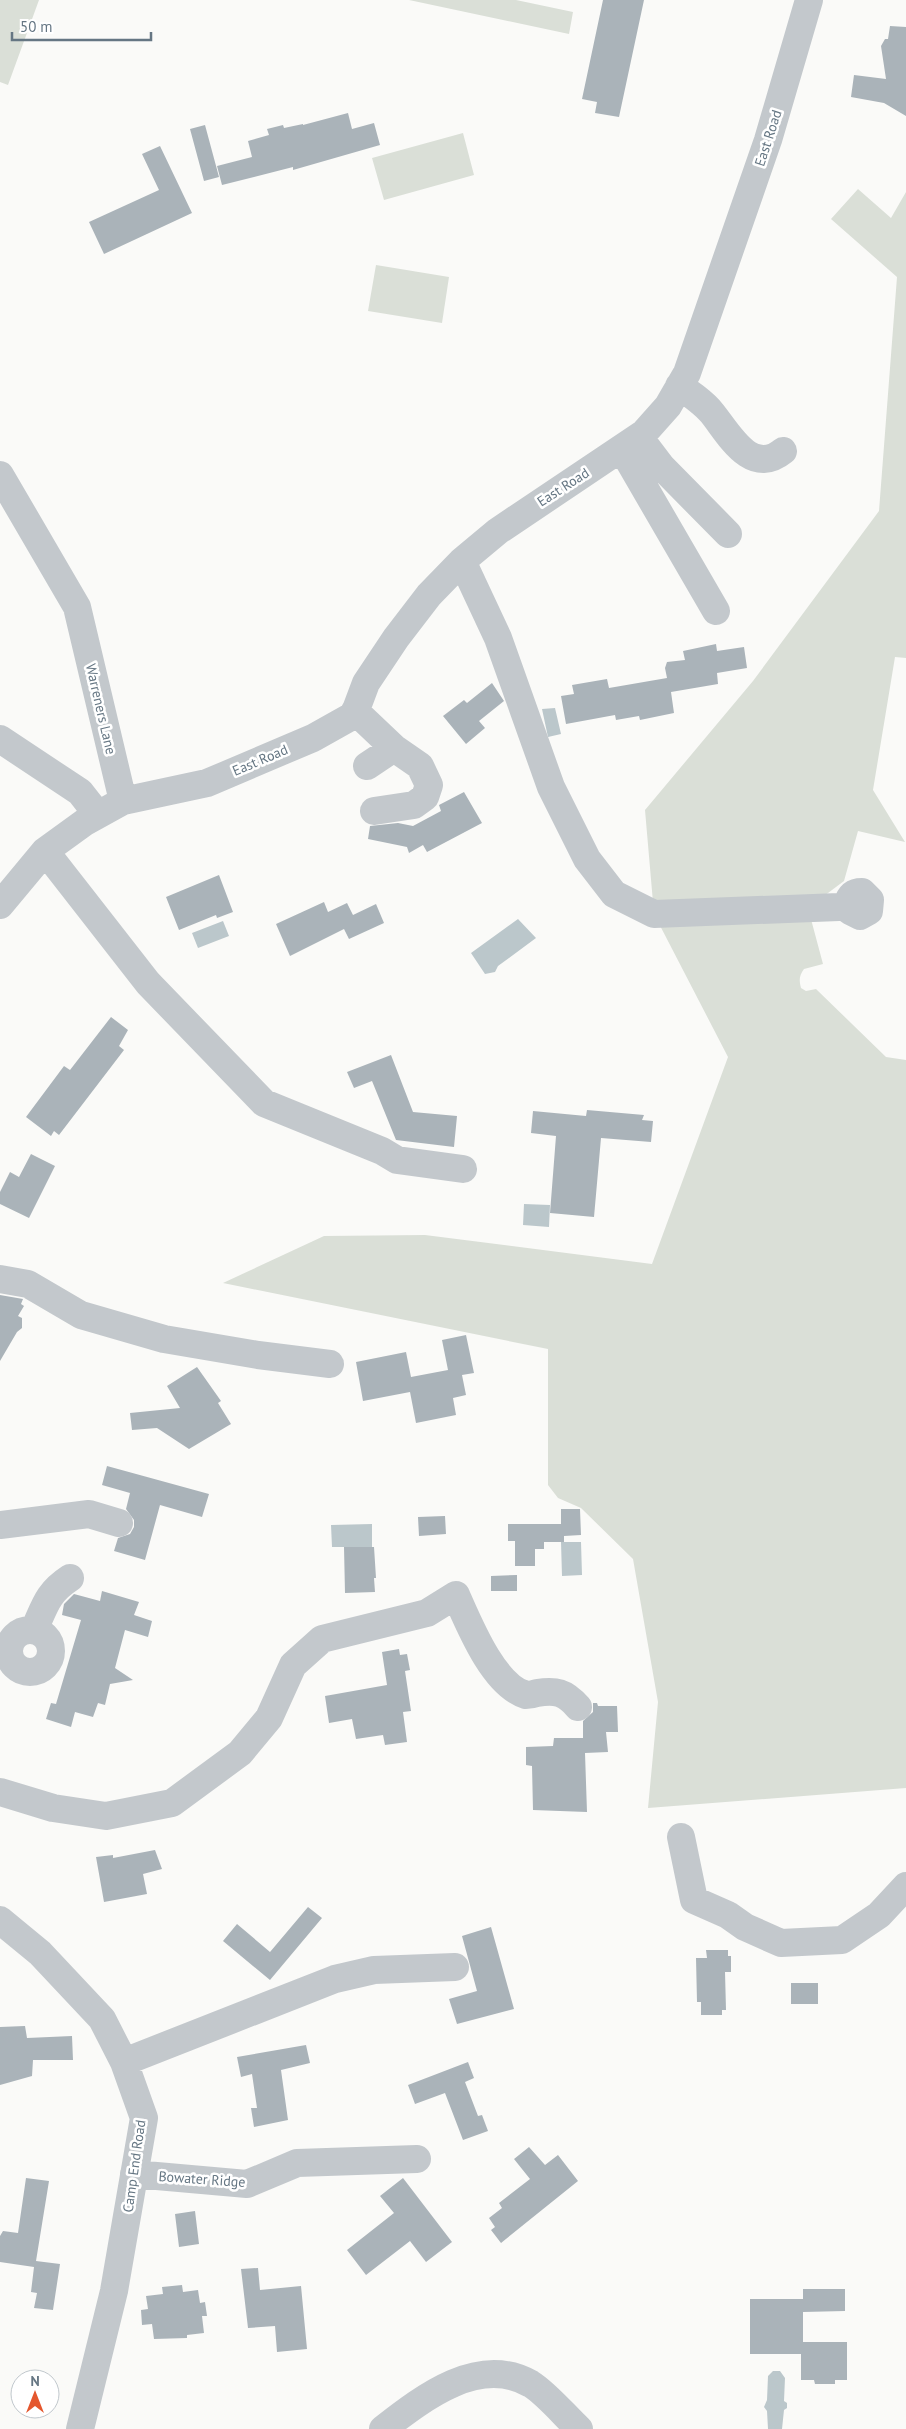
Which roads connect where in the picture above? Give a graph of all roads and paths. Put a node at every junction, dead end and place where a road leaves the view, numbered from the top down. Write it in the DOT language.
graph roads {
  1 [pos="809,0"];
  2 [pos="679,386"];
  3 [pos="630,443"];
  4 [pos="782,451"];
  5 [pos="0,474"];
  6 [pos="728,534"];
  7 [pos="462,561"];
  8 [pos="716,611"];
  9 [pos="355,711"];
  10 [pos="0,739"];
  11 [pos="394,748"];
  12 [pos="367,766"];
  13 [pos="123,801"];
  14 [pos="374,811"];
  15 [pos="98,814"];
  16 [pos="45,850"];
  17 [pos="0,905"];
  18 [pos="847,905"];
  19 [pos="463,1169"];
  20 [pos="0,1279"];
  21 [pos="330,1364"];
  22 [pos="119,1523"];
  23 [pos="0,1525"];
  24 [pos="70,1578"];
  25 [pos="17,1629"];
  26 [pos="578,1707"];
  27 [pos="0,1792"];
  28 [pos="681,1837"];
  29 [pos="906,1886"];
  30 [pos="0,1920"];
  31 [pos="455,1967"];
  32 [pos="124,2062"];
  33 [pos="417,2159"];
  34 [pos="134,2174"];
  35 [pos="87,2427"];
  36 [pos="383,2429"];
  37 [pos="579,2429"];
  1 -- 2 [label="street, East Road"];
  2 -- 3 [label="street, East Road"];
  2 -- 4 [label="street"];
  3 -- 6 [label="street"];
  3 -- 7 [label="street, East Road"];
  3 -- 8 [label="street"];
  5 -- 13 [label="street, Warreners Lane"];
  7 -- 9 [label="street, East Road"];
  7 -- 18 [label="street"];
  9 -- 11 [label="street"];
  9 -- 13 [label="street, East Road"];
  10 -- 15 [label="street"];
  11 -- 12 [label="street"];
  11 -- 14 [label="street"];
  13 -- 15 [label="street"];
  15 -- 16 [label="street"];
  16 -- 17 [label="street"];
  16 -- 19 [label="street"];
  20 -- 21 [label="street"];
  22 -- 23 [label="street"];
  24 -- 25 [label="street"];
  26 -- 27 [label="street"];
  28 -- 29 [label="street"];
  30 -- 32 [label="street, Camp End Road"];
  31 -- 32 [label="street"];
  32 -- 34 [label="street, Camp End Road"];
  33 -- 34 [label="street, Bowater Ridge"];
  34 -- 35 [label="street, Camp End Road"];
  36 -- 37 [label="street"];
}
